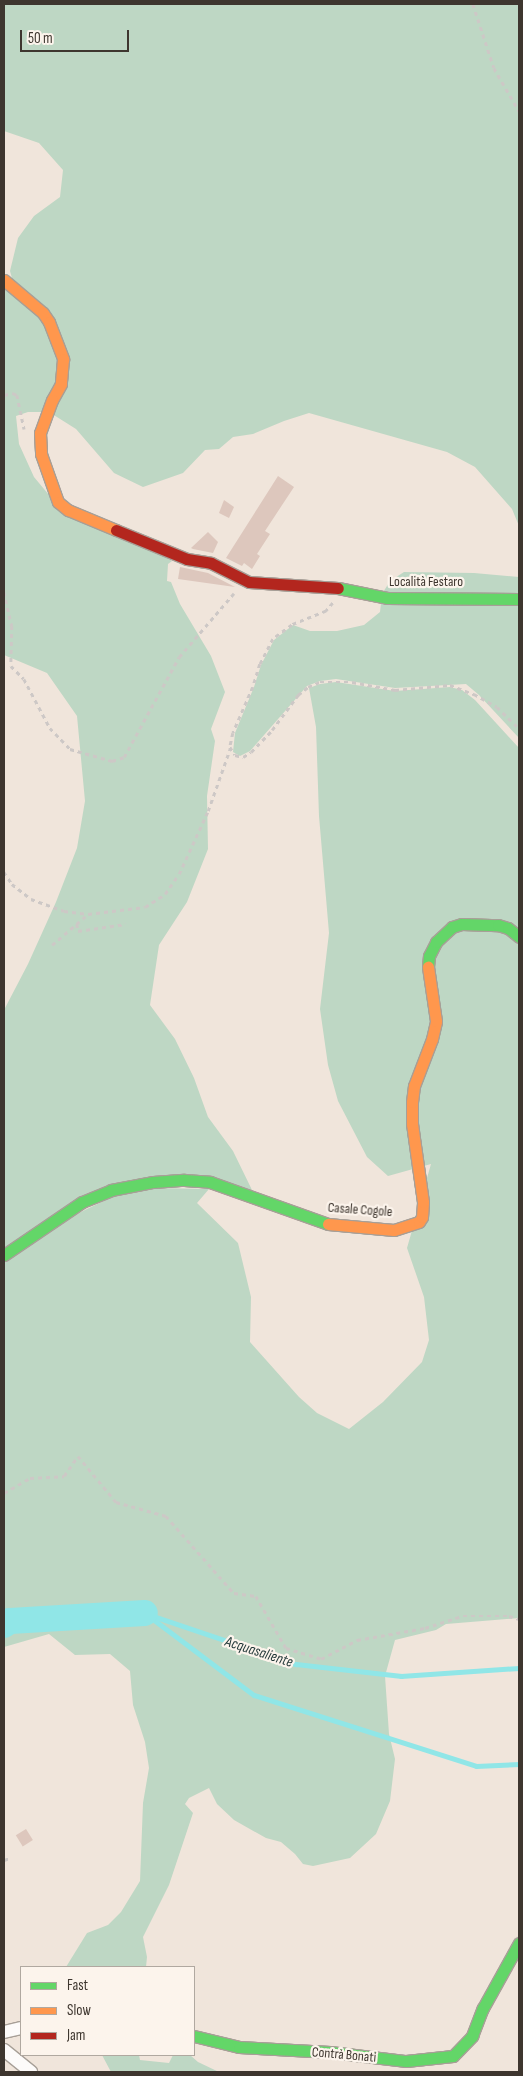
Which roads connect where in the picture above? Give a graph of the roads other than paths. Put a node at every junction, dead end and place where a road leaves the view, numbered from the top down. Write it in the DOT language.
graph roads {
  1 [pos="4,280"];
  2 [pos="519,599"];
  3 [pos="519,936"];
  4 [pos="4,1255"];
  5 [pos="519,1943"];
  6 [pos="20,2028"];
  7 [pos="4,2032"];
  8 [pos="195,2036"];
  9 [pos="4,2050"];
  10 [pos="30,2072"];
  1 -- 2 [label="street, Località Festaro"];
  3 -- 4 [label="street, Casale Cogole"];
  5 -- 8 [label="street, Contrà Bonati"];
  6 -- 7 [label="street"];
  9 -- 10 [label="street"];
}
